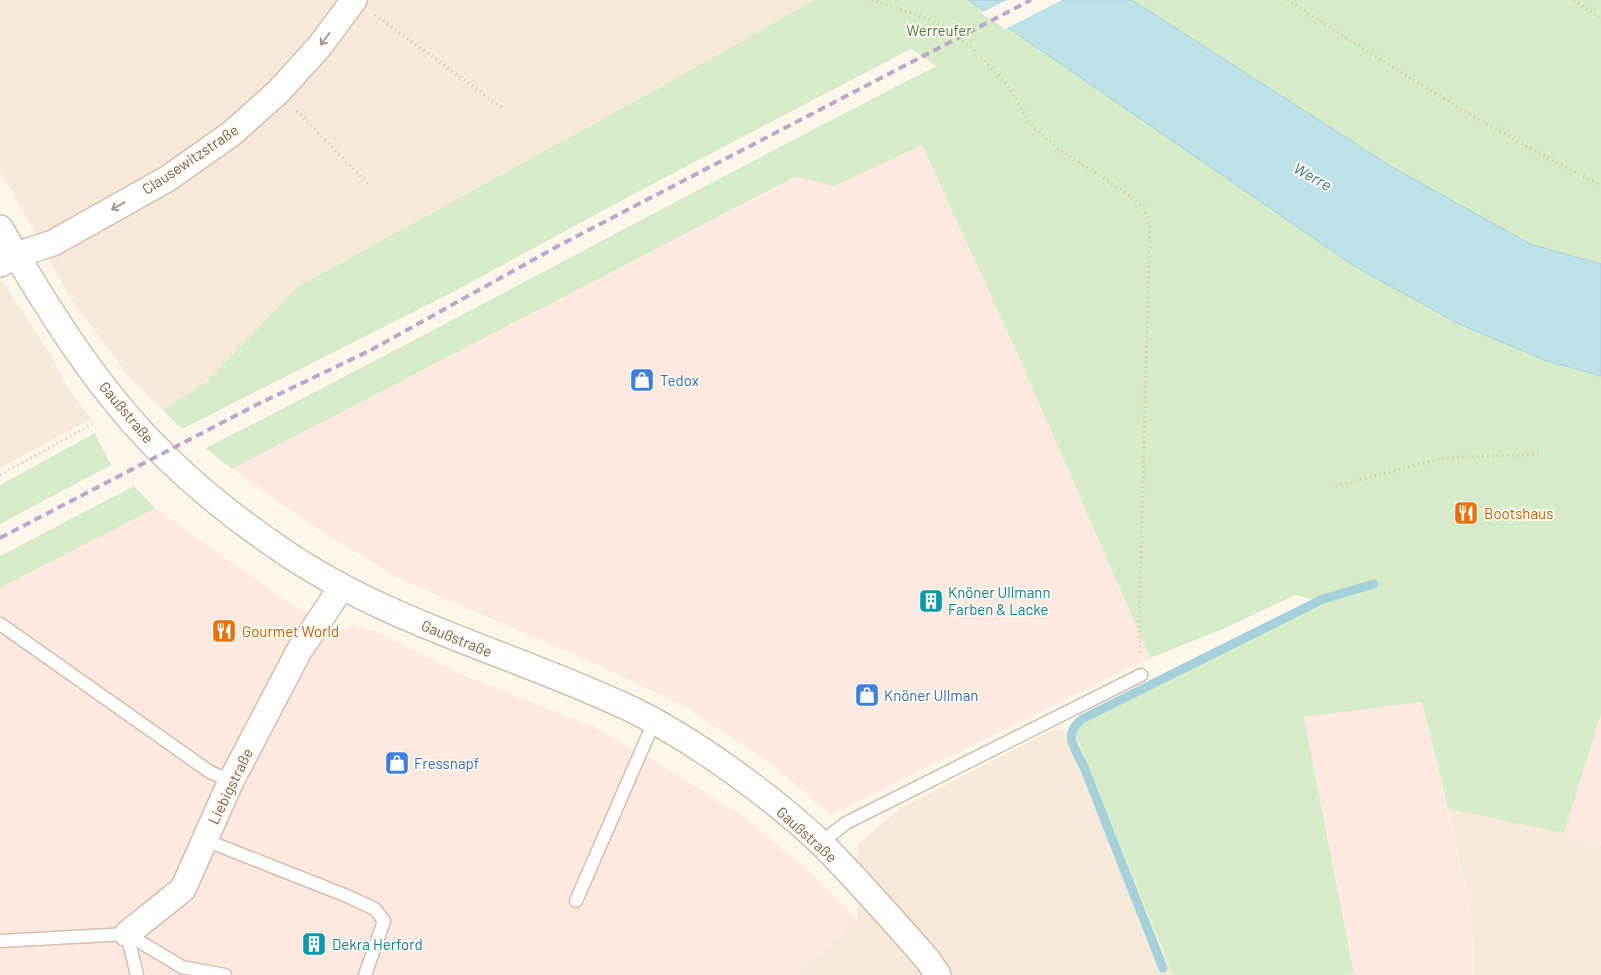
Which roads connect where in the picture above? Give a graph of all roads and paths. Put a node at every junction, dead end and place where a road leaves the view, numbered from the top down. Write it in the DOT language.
graph roads {
  1 [pos="872,0"];
  2 [pos="1287,0"];
  3 [pos="1574,0"];
  4 [pos="362,6"];
  5 [pos="1601,19"];
  6 [pos="278,92"];
  7 [pos="504,109"];
  8 [pos="368,184"];
  9 [pos="1601,185"];
  10 [pos="0,228"];
  11 [pos="8,259"];
  12 [pos="98,420"];
  13 [pos="1542,454"];
  14 [pos="0,474"];
  15 [pos="1336,486"];
  16 [pos="341,588"];
  17 [pos="0,624"];
  18 [pos="1141,675"];
  19 [pos="654,722"];
  20 [pos="231,781"];
  21 [pos="205,840"];
  22 [pos="820,843"];
  23 [pos="576,901"];
  24 [pos="127,934"];
  25 [pos="0,941"];
  26 [pos="136,975"];
  27 [pos="225,975"];
  28 [pos="365,975"];
  29 [pos="938,975"];
  1 -- 18 [label="path"];
  2 -- 9 [label="path"];
  3 -- 5 [label="path"];
  4 -- 6 [label="street, Clausewitzstraße, one-way"];
  4 -- 7 [label="path"];
  6 -- 8 [label="path"];
  6 -- 11 [label="street, Clausewitzstraße, one-way"];
  10 -- 11 [label="street"];
  11 -- 16 [label="street, Gaußstraße"];
  12 -- 14 [label="path"];
  13 -- 15 [label="path"];
  16 -- 19 [label="street, Gaußstraße"];
  16 -- 20 [label="street, Liebigstraße"];
  17 -- 20 [label="lane"];
  18 -- 22 [label="lane"];
  19 -- 22 [label="street, Gaußstraße"];
  19 -- 23 [label="lane"];
  20 -- 21 [label="street, Liebigstraße"];
  21 -- 24 [label="street, Liebigstraße"];
  21 -- 28 [label="lane"];
  22 -- 29 [label="street, Gaußstraße"];
  24 -- 25 [label="lane"];
  24 -- 26 [label="lane"];
  24 -- 27 [label="lane"];
}
